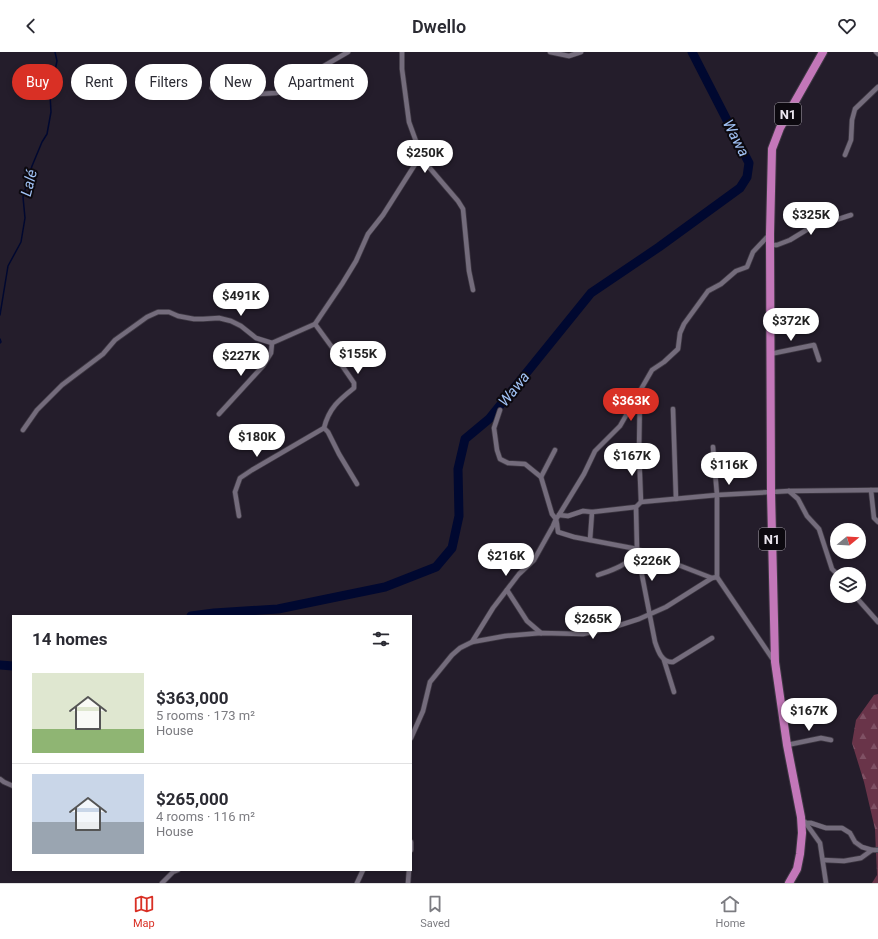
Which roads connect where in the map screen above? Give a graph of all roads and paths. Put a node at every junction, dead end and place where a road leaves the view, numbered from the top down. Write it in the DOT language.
graph roads {
  1 [pos="348,52"];
  2 [pos="402,52"];
  3 [pos="550,52"];
  4 [pos="581,52"];
  5 [pos="823,52"];
  6 [pos="878,87"];
  7 [pos="266,94"];
  8 [pos="420,155"];
  9 [pos="845,155"];
  10 [pos="851,215"];
  11 [pos="770,234"];
  12 [pos="771,245"];
  13 [pos="473,290"];
  14 [pos="315,324"];
  15 [pos="272,343"];
  16 [pos="770,354"];
  17 [pos="819,360"];
  18 [pos="640,392"];
  19 [pos="673,409"];
  20 [pos="500,410"];
  21 [pos="219,414"];
  22 [pos="324,428"];
  23 [pos="23,430"];
  24 [pos="713,448"];
  25 [pos="555,450"];
  26 [pos="541,477"];
  27 [pos="357,484"];
  28 [pos="871,490"];
  29 [pos="878,490"];
  30 [pos="789,491"];
  31 [pos="771,492"];
  32 [pos="717,495"];
  33 [pos="676,499"];
  34 [pos="641,502"];
  35 [pos="636,507"];
  36 [pos="592,512"];
  37 [pos="239,516"];
  38 [pos="558,517"];
  39 [pos="878,522"];
  40 [pos="590,540"];
  41 [pos="635,548"];
  42 [pos="635,554"];
  43 [pos="831,567"];
  44 [pos="598,575"];
  45 [pos="715,578"];
  46 [pos="507,590"];
  47 [pos="861,603"];
  48 [pos="650,614"];
  49 [pos="878,622"];
  50 [pos="541,633"];
  51 [pos="712,638"];
  52 [pos="472,642"];
  53 [pos="664,660"];
  54 [pos="775,662"];
  55 [pos="674,692"];
  56 [pos="412,736"];
  57 [pos="831,740"];
  58 [pos="787,745"];
  59 [pos="0,779"];
  60 [pos="12,786"];
  61 [pos="803,820"];
  62 [pos="872,850"];
  63 [pos="878,850"];
  64 [pos="823,860"];
  65 [pos="175,871"];
  66 [pos="363,871"];
  67 [pos="409,871"];
  68 [pos="162,883"];
  69 [pos="357,883"];
  70 [pos="408,883"];
  71 [pos="789,883"];
  72 [pos="826,883"];
  1 -- 7 [label="street"];
  2 -- 8 [label="street"];
  3 -- 4 [label="street"];
  5 -- 11 [label="highway, N1"];
  6 -- 9 [label="street"];
  8 -- 13 [label="street"];
  8 -- 14 [label="street"];
  10 -- 12 [label="street"];
  11 -- 12 [label="highway, N1"];
  11 -- 18 [label="street"];
  12 -- 16 [label="highway, N1"];
  14 -- 15 [label="street"];
  14 -- 22 [label="street"];
  15 -- 21 [label="street"];
  15 -- 23 [label="street"];
  16 -- 17 [label="street"];
  16 -- 31 [label="highway, N1"];
  18 -- 34 [label="street"];
  18 -- 38 [label="street"];
  19 -- 33 [label="street"];
  20 -- 26 [label="street"];
  22 -- 27 [label="street"];
  22 -- 37 [label="street"];
  24 -- 32 [label="street"];
  25 -- 26 [label="street"];
  26 -- 38 [label="street"];
  28 -- 29 [label="street"];
  28 -- 30 [label="street"];
  28 -- 39 [label="street"];
  30 -- 31 [label="street"];
  30 -- 43 [label="street"];
  31 -- 32 [label="street"];
  31 -- 54 [label="highway, N1"];
  32 -- 33 [label="street"];
  32 -- 45 [label="street"];
  33 -- 34 [label="street"];
  34 -- 35 [label="street"];
  35 -- 36 [label="street"];
  35 -- 41 [label="street"];
  36 -- 38 [label="street"];
  36 -- 40 [label="street"];
  38 -- 40 [label="street"];
  38 -- 46 [label="street"];
  40 -- 41 [label="street"];
  41 -- 42 [label="street"];
  41 -- 45 [label="street"];
  42 -- 44 [label="street"];
  42 -- 48 [label="street"];
  45 -- 48 [label="street"];
  45 -- 54 [label="street"];
  46 -- 50 [label="street"];
  46 -- 52 [label="street"];
  47 -- 49 [label="street"];
  48 -- 50 [label="street"];
  48 -- 53 [label="street"];
  50 -- 52 [label="street"];
  51 -- 53 [label="street"];
  52 -- 56 [label="street"];
  53 -- 55 [label="street"];
  54 -- 58 [label="highway, N1"];
  57 -- 58 [label="street"];
  58 -- 61 [label="highway, N1"];
  59 -- 60 [label="street"];
  61 -- 62 [label="street"];
  61 -- 64 [label="street"];
  61 -- 71 [label="highway, N1"];
  62 -- 63 [label="street"];
  62 -- 64 [label="street"];
  64 -- 72 [label="street"];
  65 -- 68 [label="street"];
  66 -- 69 [label="street"];
  67 -- 70 [label="street"];
}
